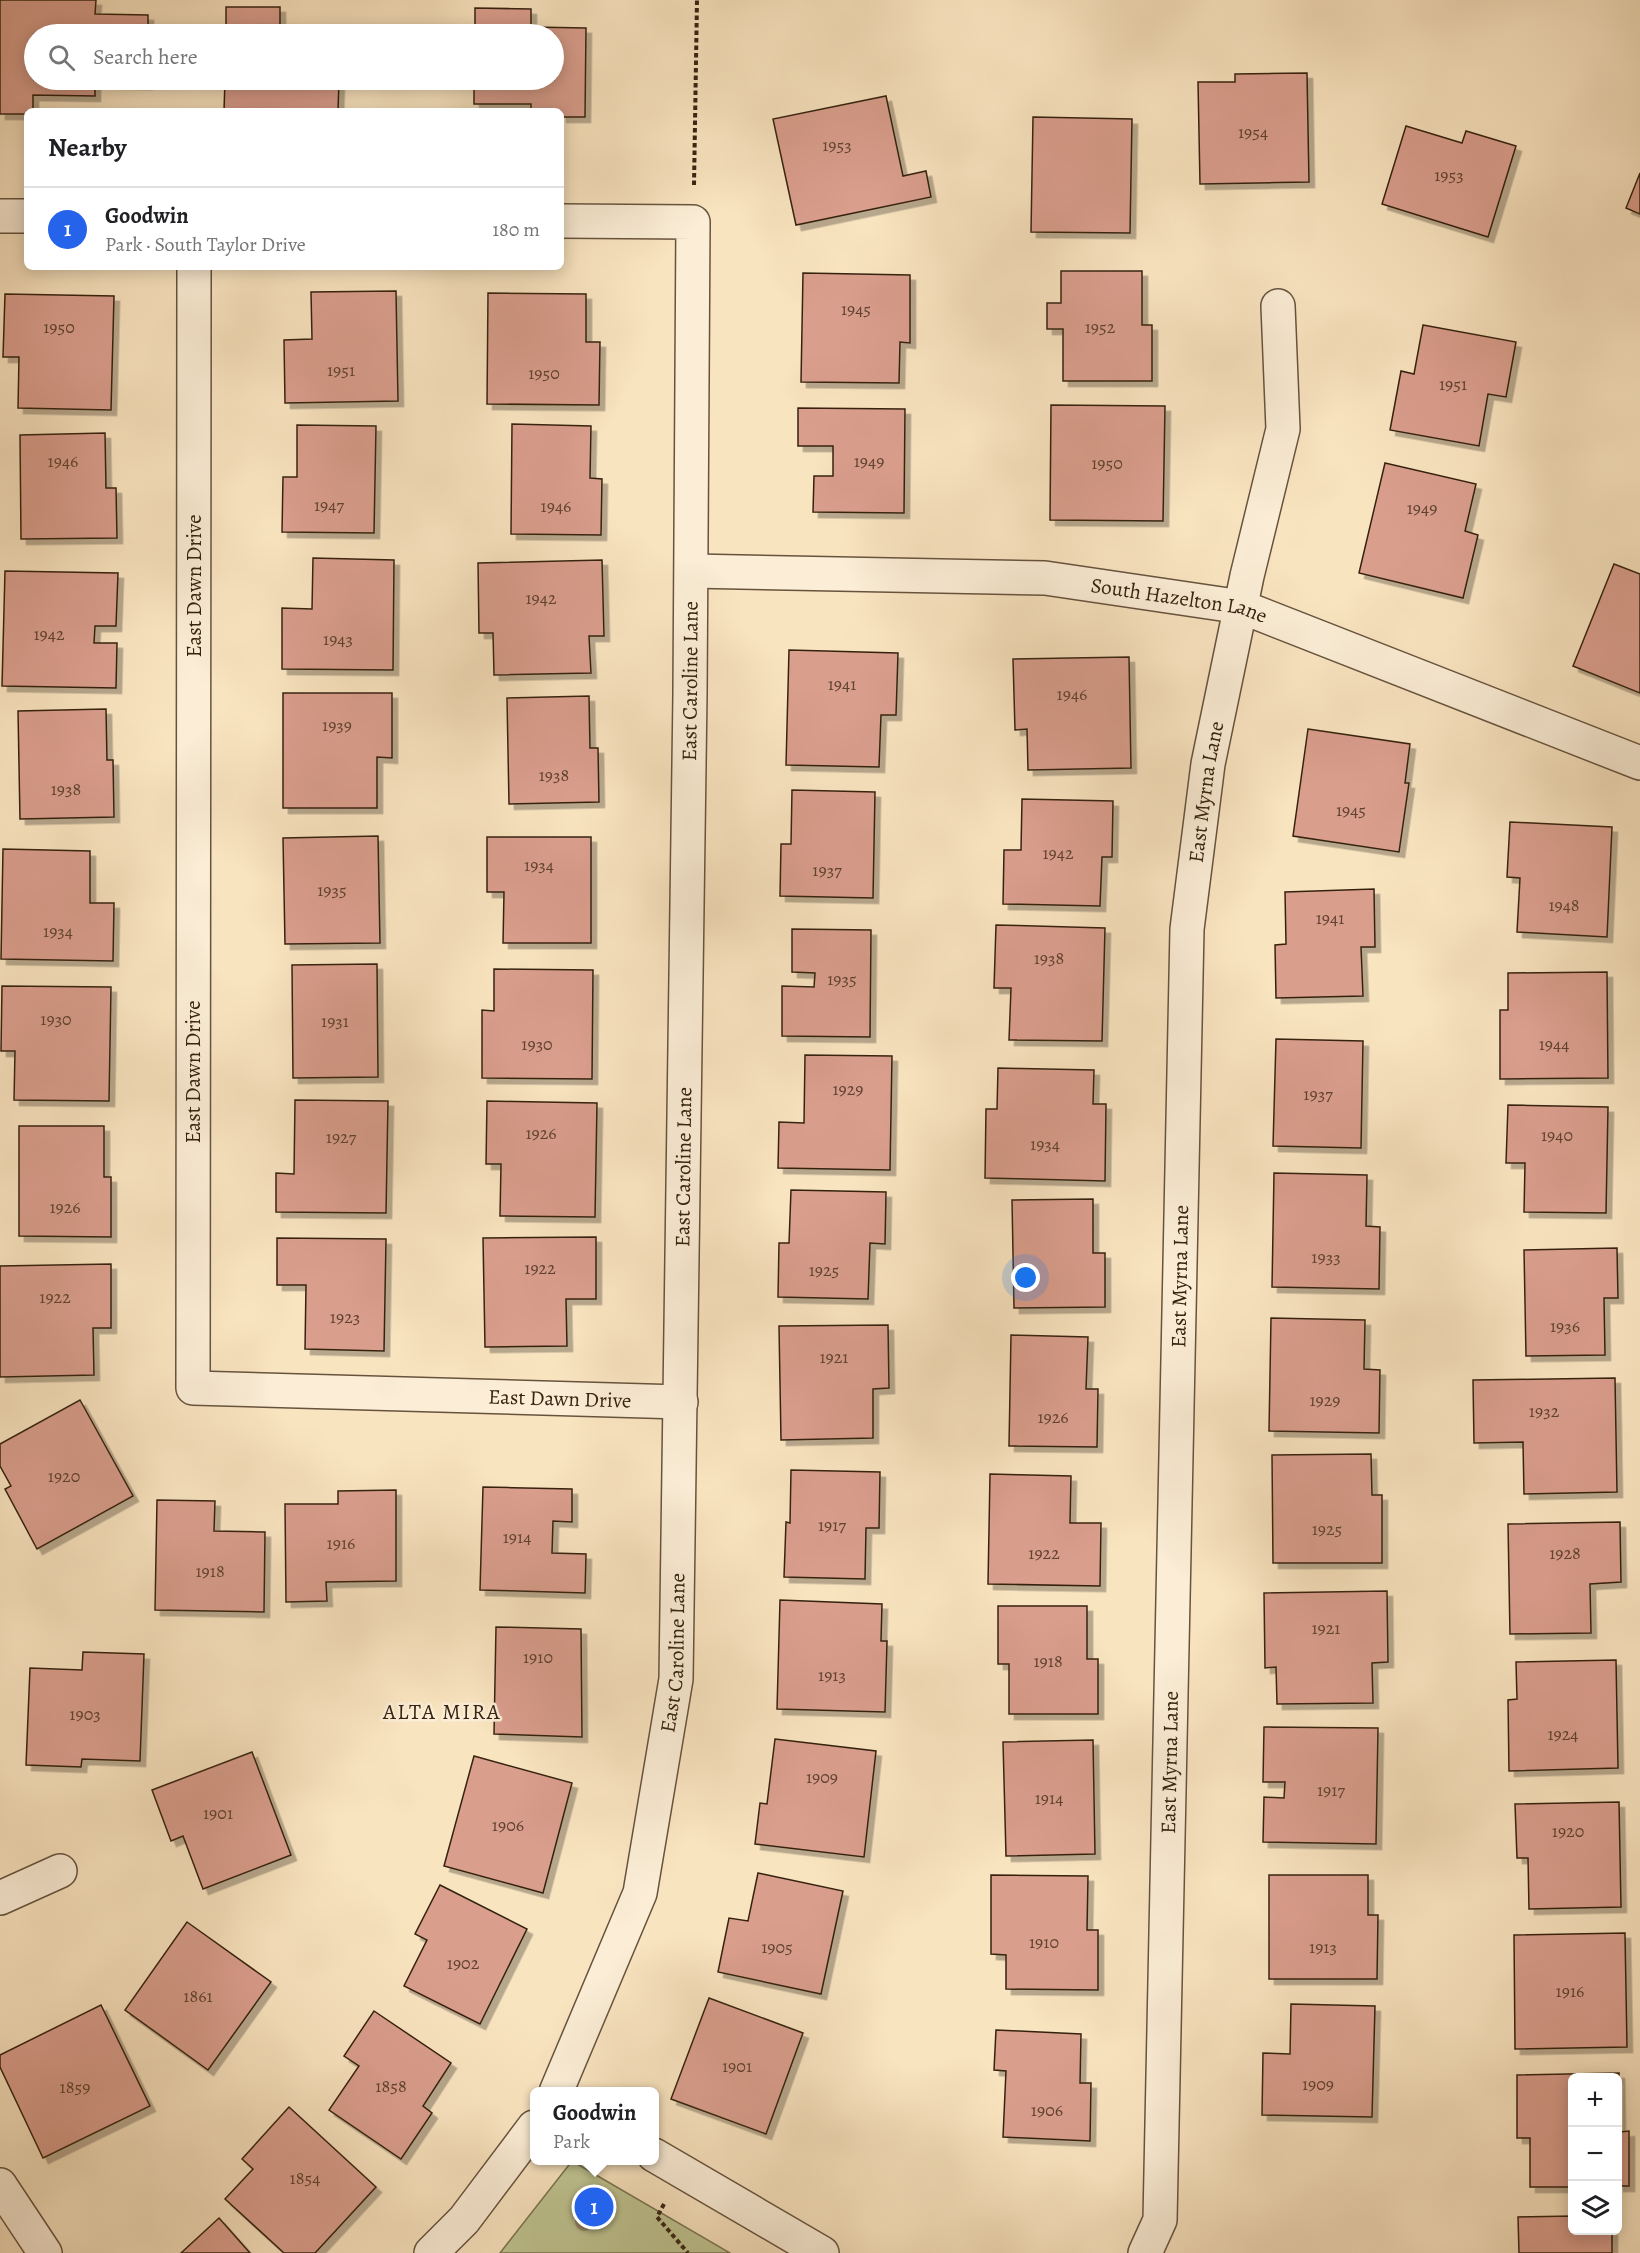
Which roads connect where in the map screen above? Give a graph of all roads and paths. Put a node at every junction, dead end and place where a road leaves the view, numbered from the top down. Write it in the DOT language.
graph roads {
  1 [pos="698,0"];
  2 [pos="0,216"];
  3 [pos="24,216"];
  4 [pos="564,221"];
  5 [pos="693,222"];
  6 [pos="194,270"];
  7 [pos="1278,306"];
  8 [pos="692,571"];
  9 [pos="1242,607"];
  10 [pos="1640,763"];
  11 [pos="681,1402"];
  12 [pos="60,1871"];
  13 [pos="0,1898"];
  14 [pos="558,2087"];
  15 [pos="530,2132"];
  16 [pos="659,2158"];
  17 [pos="0,2185"];
  18 [pos="664,2204"];
  19 [pos="45,2253"];
  20 [pos="431,2253"];
  21 [pos="688,2253"];
  22 [pos="822,2253"];
  23 [pos="1145,2253"];
  1 -- 5 [label="path"];
  2 -- 3 [label="street"];
  4 -- 5 [label="street"];
  5 -- 8 [label="street, East Caroline Lane"];
  6 -- 11 [label="street, East Dawn Drive"];
  7 -- 9 [label="street, East Myrna Lane"];
  8 -- 9 [label="street, South Hazelton Lane"];
  8 -- 11 [label="street, East Caroline Lane"];
  9 -- 10 [label="street, South Hazelton Lane"];
  9 -- 23 [label="street, East Myrna Lane"];
  11 -- 14 [label="street, East Caroline Lane"];
  12 -- 13 [label="street"];
  15 -- 20 [label="street"];
  16 -- 22 [label="street"];
  17 -- 19 [label="street"];
  18 -- 21 [label="path"];
}
